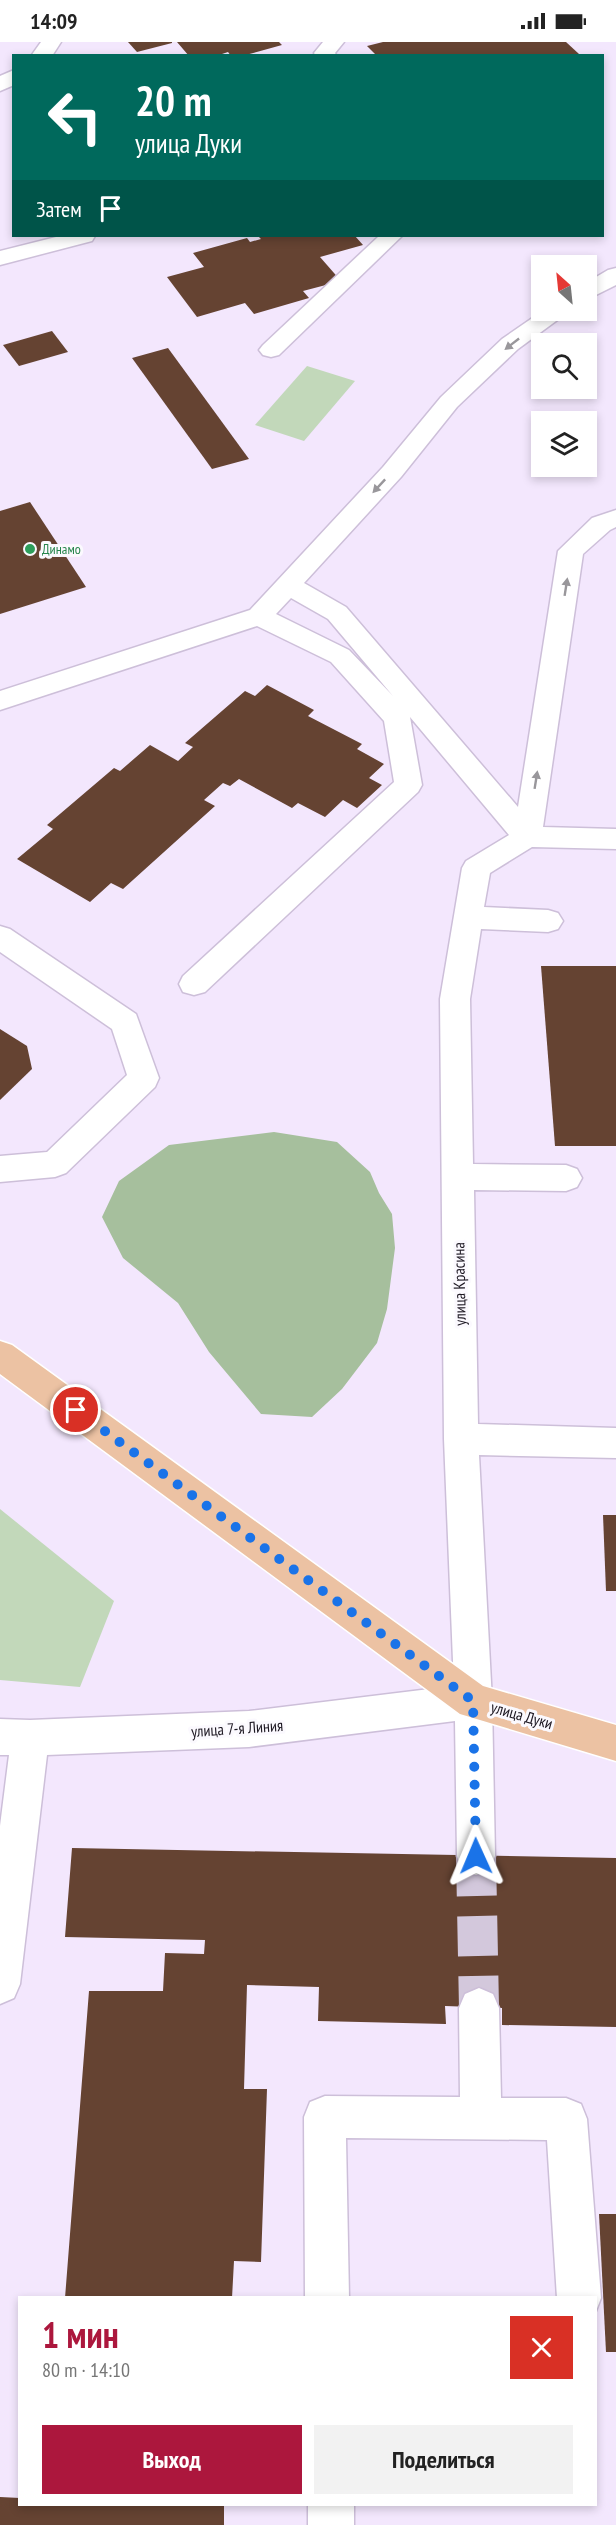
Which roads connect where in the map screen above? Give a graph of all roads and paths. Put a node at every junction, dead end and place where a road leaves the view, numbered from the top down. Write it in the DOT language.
graph roads {
  1 [pos="334,42"];
  2 [pos="325,54"];
  3 [pos="80,237"];
  4 [pos="390,237"];
  5 [pos="0,258"];
  6 [pos="616,275"];
  7 [pos="597,286"];
  8 [pos="544,321"];
  9 [pos="271,350"];
  10 [pos="616,518"];
  11 [pos="288,585"];
  12 [pos="259,616"];
  13 [pos="0,701"];
  14 [pos="527,837"];
  15 [pos="616,839"];
  16 [pos="468,917"];
  17 [pos="548,921"];
  18 [pos="0,937"];
  19 [pos="194,984"];
  20 [pos="0,1169"];
  21 [pos="458,1177"];
  22 [pos="566,1178"];
  23 [pos="0,1355"];
  24 [pos="461,1439"];
  25 [pos="616,1443"];
  26 [pos="473,1701"];
  27 [pos="15,1738"];
  28 [pos="616,1743"];
  29 [pos="476,1856"];
  30 [pos="0,1984"];
  31 [pos="479,2007"];
  32 [pos="482,2119"];
  33 [pos="327,2296"];
  34 [pos="579,2296"];
  35 [pos="330,2506"];
  36 [pos="331,2525"];
  1 -- 2 [label="street"];
  3 -- 5 [label="street"];
  4 -- 9 [label="street"];
  6 -- 7 [label="street"];
  8 -- 11 [label="street, one-way"];
  14 -- 10 [label="street, one-way"];
  11 -- 12 [label="street"];
  11 -- 14 [label="street"];
  12 -- 13 [label="street"];
  12 -- 19 [label="street"];
  14 -- 15 [label="street"];
  14 -- 16 [label="street, улица Красина"];
  16 -- 17 [label="street"];
  16 -- 21 [label="street, улица Красина"];
  18 -- 20 [label="street"];
  21 -- 22 [label="street"];
  21 -- 24 [label="street, улица Красина"];
  23 -- 26 [label="main road, улица Дуки"];
  24 -- 25 [label="street"];
  24 -- 26 [label="street, улица Красина"];
  26 -- 27 [label="street, улица 7-я Линия"];
  26 -- 28 [label="main road, улица Дуки"];
  26 -- 29 [label="street, улица Красина"];
  27 -- 30 [label="street"];
  31 -- 32 [label="street"];
  32 -- 33 [label="street"];
  32 -- 34 [label="street"];
  35 -- 36 [label="street"];
}
